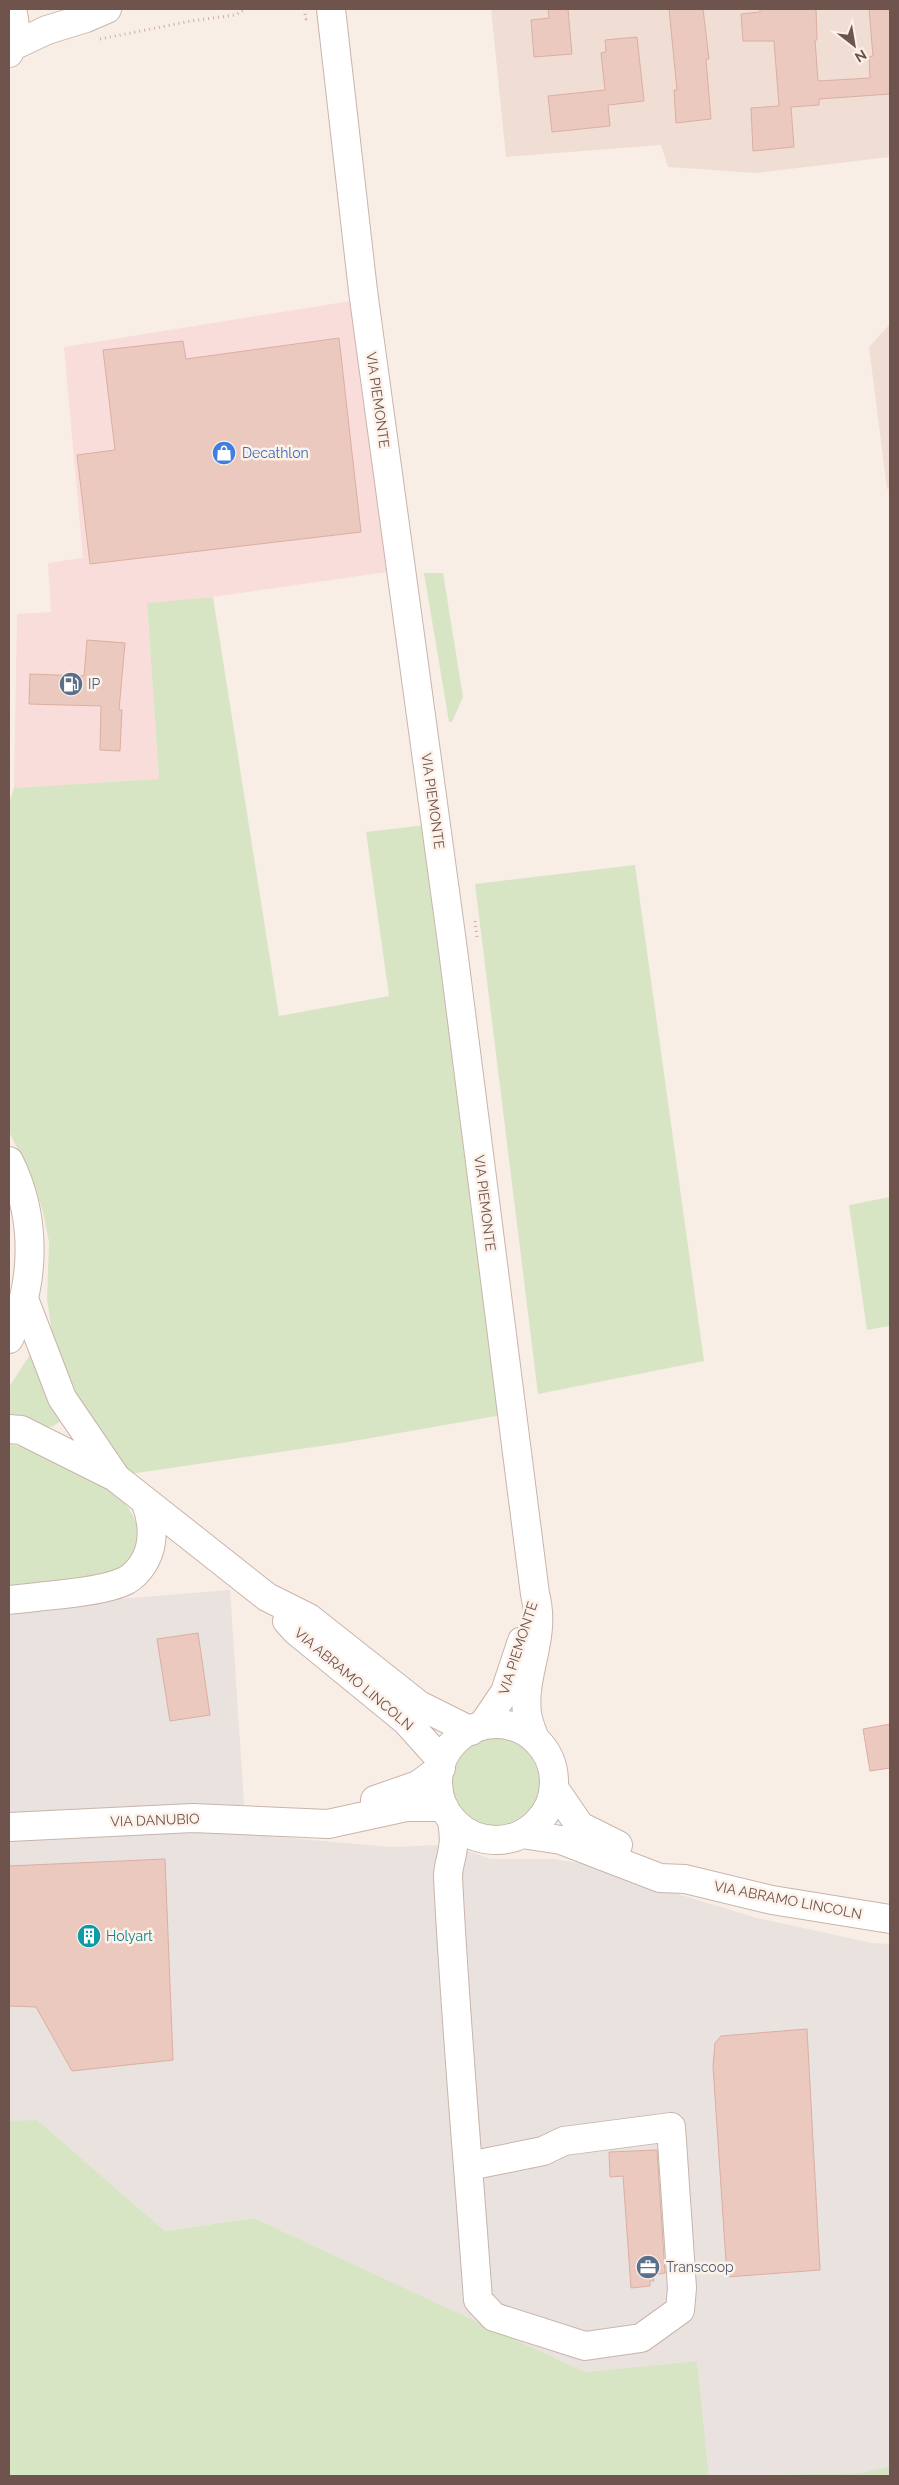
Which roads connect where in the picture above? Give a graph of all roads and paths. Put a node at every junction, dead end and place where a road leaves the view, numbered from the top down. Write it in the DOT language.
graph roads {
  1 [pos="12,9"];
  2 [pos="107,9"];
  3 [pos="246,9"];
  4 [pos="331,9"];
  5 [pos="94,40"];
  6 [pos="11,50"];
  7 [pos="9,1161"];
  8 [pos="24,1299"];
  9 [pos="9,1339"];
  10 [pos="9,1429"];
  11 [pos="116,1477"];
  12 [pos="145,1501"];
  13 [pos="535,1594"];
  14 [pos="267,1597"];
  15 [pos="9,1600"];
  16 [pos="476,1728"];
  17 [pos="535,1739"];
  18 [pos="442,1765"];
  19 [pos="554,1788"];
  20 [pos="448,1814"];
  21 [pos="302,1823"];
  22 [pos="9,1826"];
  23 [pos="510,1837"];
  24 [pos="448,1875"];
  25 [pos="685,1880"];
  26 [pos="890,1919"];
  27 [pos="468,2166"];
  1 -- 6 [label="street"];
  2 -- 6 [label="street"];
  3 -- 5 [label="path"];
  4 -- 13 [label="street, VIA PIEMONTE"];
  7 -- 8 [label="street"];
  8 -- 9 [label="street"];
  8 -- 11 [label="street, VIA ABRAMO LINCOLN"];
  10 -- 11 [label="street, VIA ABRAMO LINCOLN"];
  11 -- 12 [label="street, VIA ABRAMO LINCOLN"];
  12 -- 14 [label="street, VIA ABRAMO LINCOLN"];
  12 -- 15 [label="street"];
  13 -- 16 [label="street, VIA PIEMONTE"];
  13 -- 17 [label="street, VIA PIEMONTE"];
  14 -- 16 [label="street, VIA ABRAMO LINCOLN"];
  14 -- 18 [label="street, VIA ABRAMO LINCOLN"];
  16 -- 17 [label="street"];
  16 -- 18 [label="street"];
  17 -- 19 [label="street"];
  18 -- 20 [label="street"];
  18 -- 21 [label="street, VIA DANUBIO"];
  19 -- 23 [label="street"];
  19 -- 25 [label="street, VIA ABRAMO LINCOLN"];
  20 -- 21 [label="street, VIA DANUBIO"];
  20 -- 23 [label="street"];
  20 -- 24 [label="street"];
  21 -- 22 [label="street, VIA DANUBIO"];
  23 -- 24 [label="street"];
  23 -- 25 [label="street, VIA ABRAMO LINCOLN"];
  24 -- 27 [label="street"];
  25 -- 26 [label="street, VIA ABRAMO LINCOLN"];
  27 -- 27 [label="street"];
}
